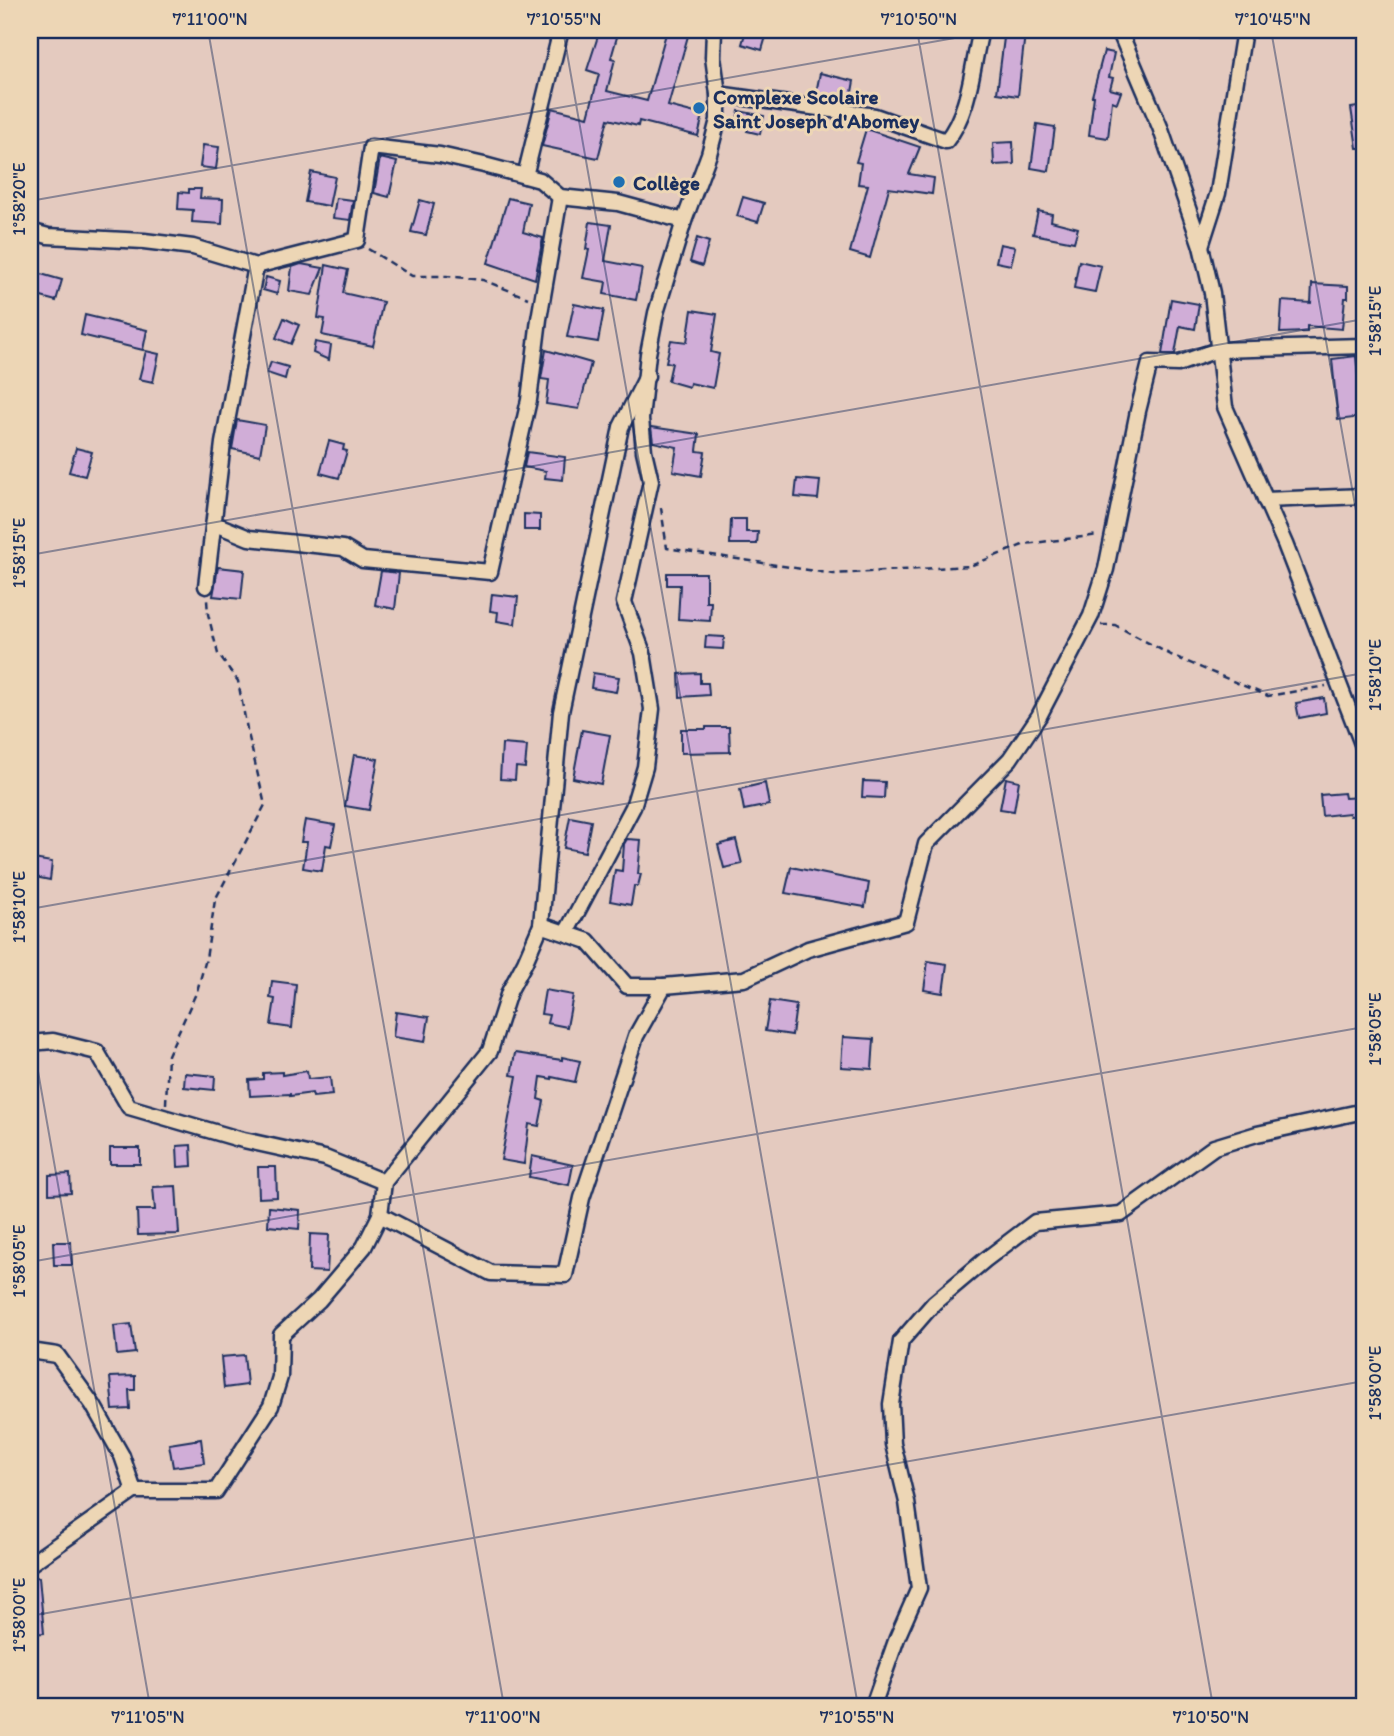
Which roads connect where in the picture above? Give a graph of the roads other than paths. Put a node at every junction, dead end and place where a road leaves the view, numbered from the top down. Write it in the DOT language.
graph roads {
  1 [pos="561,30"];
  2 [pos="714,30"];
  3 [pos="981,30"];
  4 [pos="1119,30"];
  5 [pos="1196,30"];
  6 [pos="1237,30"];
  7 [pos="1244,30"];
  8 [pos="718,94"];
  9 [pos="525,176"];
  10 [pos="561,197"];
  11 [pos="684,222"];
  12 [pos="30,231"];
  13 [pos="1201,246"];
  14 [pos="256,267"];
  15 [pos="1364,346"];
  16 [pos="1217,350"];
  17 [pos="646,376"];
  18 [pos="1364,496"];
  19 [pos="1265,500"];
  20 [pos="215,524"];
  21 [pos="206,586"];
  22 [pos="1357,707"];
  23 [pos="1364,749"];
  24 [pos="541,925"];
  25 [pos="566,933"];
  26 [pos="664,986"];
  27 [pos="30,1043"];
  28 [pos="1364,1111"];
  29 [pos="384,1182"];
  30 [pos="380,1215"];
  31 [pos="30,1351"];
  32 [pos="134,1491"];
  33 [pos="30,1564"];
  34 [pos="873,1706"];
  1 -- 9 [label="street"];
  2 -- 8 [label="street"];
  3 -- 8 [label="street"];
  4 -- 13 [label="street"];
  5 -- 6 [label="street"];
  7 -- 13 [label="street"];
  8 -- 11 [label="street"];
  9 -- 10 [label="street"];
  9 -- 14 [label="street"];
  10 -- 11 [label="street"];
  10 -- 20 [label="street"];
  11 -- 17 [label="street"];
  12 -- 14 [label="street"];
  13 -- 16 [label="street"];
  14 -- 20 [label="street"];
  15 -- 16 [label="street"];
  16 -- 19 [label="street"];
  16 -- 26 [label="street"];
  17 -- 24 [label="street"];
  17 -- 25 [label="street"];
  18 -- 19 [label="street"];
  19 -- 22 [label="street"];
  20 -- 21 [label="street"];
  22 -- 23 [label="street"];
  24 -- 25 [label="street"];
  24 -- 29 [label="street"];
  25 -- 26 [label="street"];
  26 -- 30 [label="street"];
  27 -- 29 [label="street"];
  28 -- 34 [label="street"];
  29 -- 30 [label="street"];
  30 -- 32 [label="street"];
  31 -- 32 [label="street"];
  32 -- 33 [label="street"];
}
